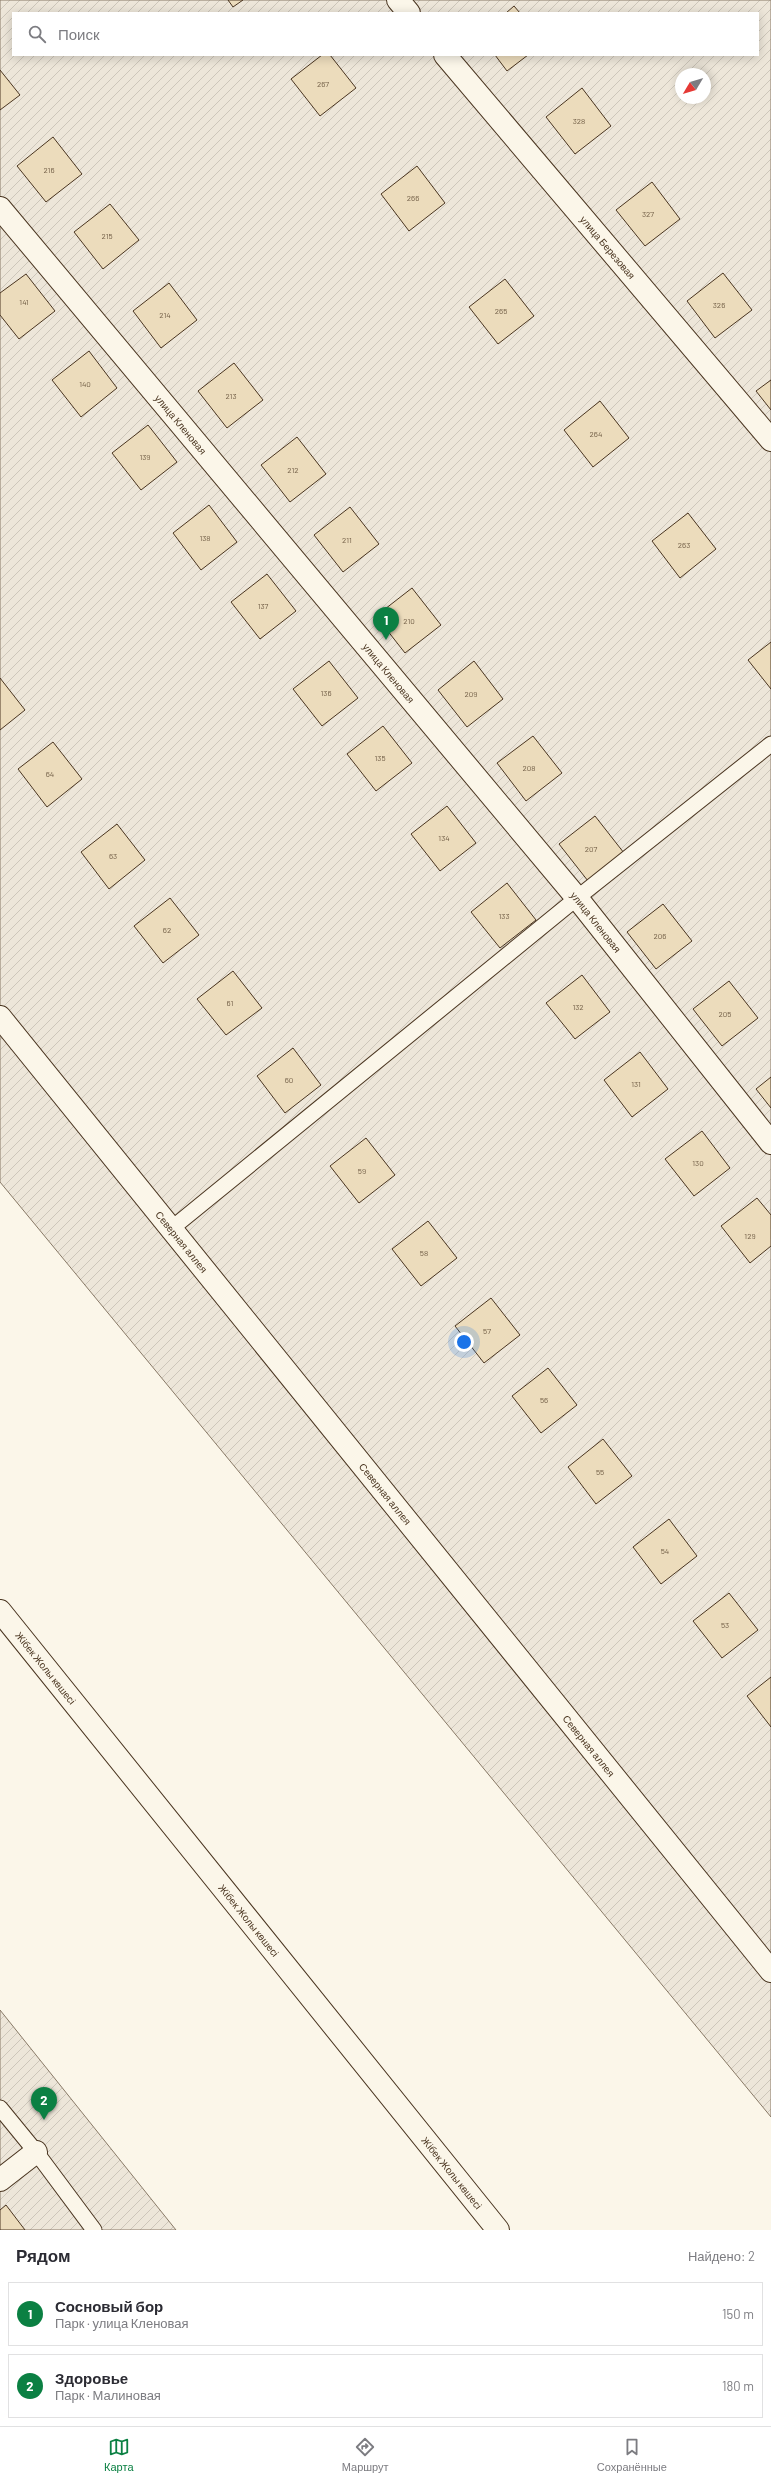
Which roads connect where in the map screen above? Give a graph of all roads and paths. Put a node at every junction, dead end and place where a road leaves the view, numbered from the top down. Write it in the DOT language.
graph roads {
  1 [pos="398,0"];
  2 [pos="408,12"];
  3 [pos="446,56"];
  4 [pos="0,208"];
  5 [pos="771,440"];
  6 [pos="771,744"];
  7 [pos="577,898"];
  8 [pos="0,1017"];
  9 [pos="771,1143"];
  10 [pos="171,1229"];
  11 [pos="0,1611"];
  12 [pos="771,1971"];
  13 [pos="0,2108"];
  14 [pos="36,2152"];
  15 [pos="0,2180"];
  16 [pos="94,2230"];
  17 [pos="498,2230"];
  1 -- 2 [label="main road"];
  3 -- 5 [label="main road, улица Березовая"];
  4 -- 7 [label="main road, улица Кленовая"];
  6 -- 7 [label="lane"];
  7 -- 9 [label="main road, улица Кленовая"];
  7 -- 10 [label="lane"];
  8 -- 10 [label="main road, Северная аллея"];
  10 -- 12 [label="main road, Северная аллея"];
  11 -- 17 [label="main road, Жібек Жолы көшесі"];
  13 -- 14 [label="lane"];
  14 -- 15 [label="main road"];
  14 -- 16 [label="lane"];
}
